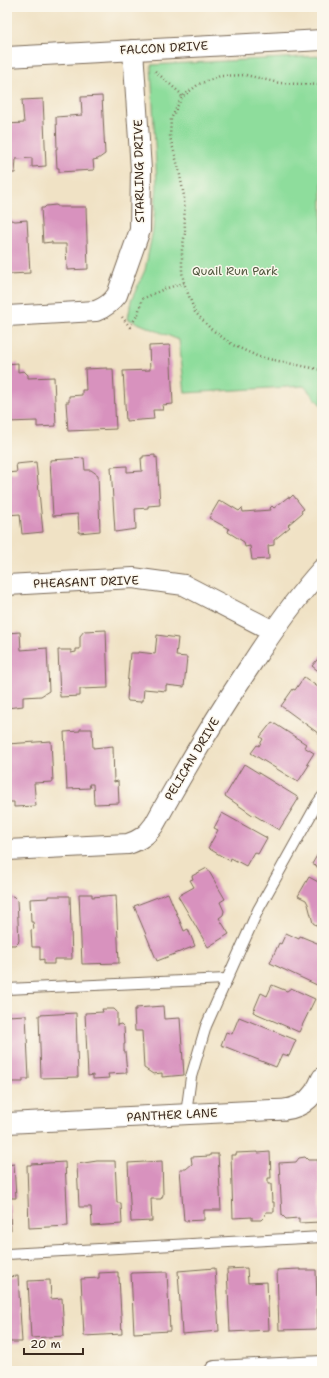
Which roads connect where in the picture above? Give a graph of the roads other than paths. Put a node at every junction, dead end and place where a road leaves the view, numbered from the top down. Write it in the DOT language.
graph roads {
  1 [pos="322,40"];
  2 [pos="133,50"];
  3 [pos="7,57"];
  4 [pos="7,316"];
  5 [pos="322,568"];
  6 [pos="7,584"];
  7 [pos="273,631"];
  8 [pos="322,797"];
  9 [pos="7,850"];
  10 [pos="226,979"];
  11 [pos="7,989"];
  12 [pos="322,1078"];
  13 [pos="186,1114"];
  14 [pos="7,1123"];
  15 [pos="322,1238"];
  16 [pos="7,1254"];
  17 [pos="322,1366"];
  18 [pos="215,1371"];
  1 -- 2 [label="street, FALCON DRIVE"];
  2 -- 3 [label="street, FALCON DRIVE"];
  2 -- 4 [label="street, STARLING DRIVE"];
  5 -- 7 [label="street, PELICAN DRIVE"];
  6 -- 7 [label="street, PHEASANT DRIVE"];
  7 -- 9 [label="street, PELICAN DRIVE"];
  8 -- 10 [label="lane"];
  10 -- 11 [label="lane"];
  10 -- 13 [label="lane"];
  12 -- 13 [label="street, PANTHER LANE"];
  13 -- 14 [label="street, PANTHER LANE"];
  15 -- 16 [label="lane"];
  17 -- 18 [label="street"];
}
